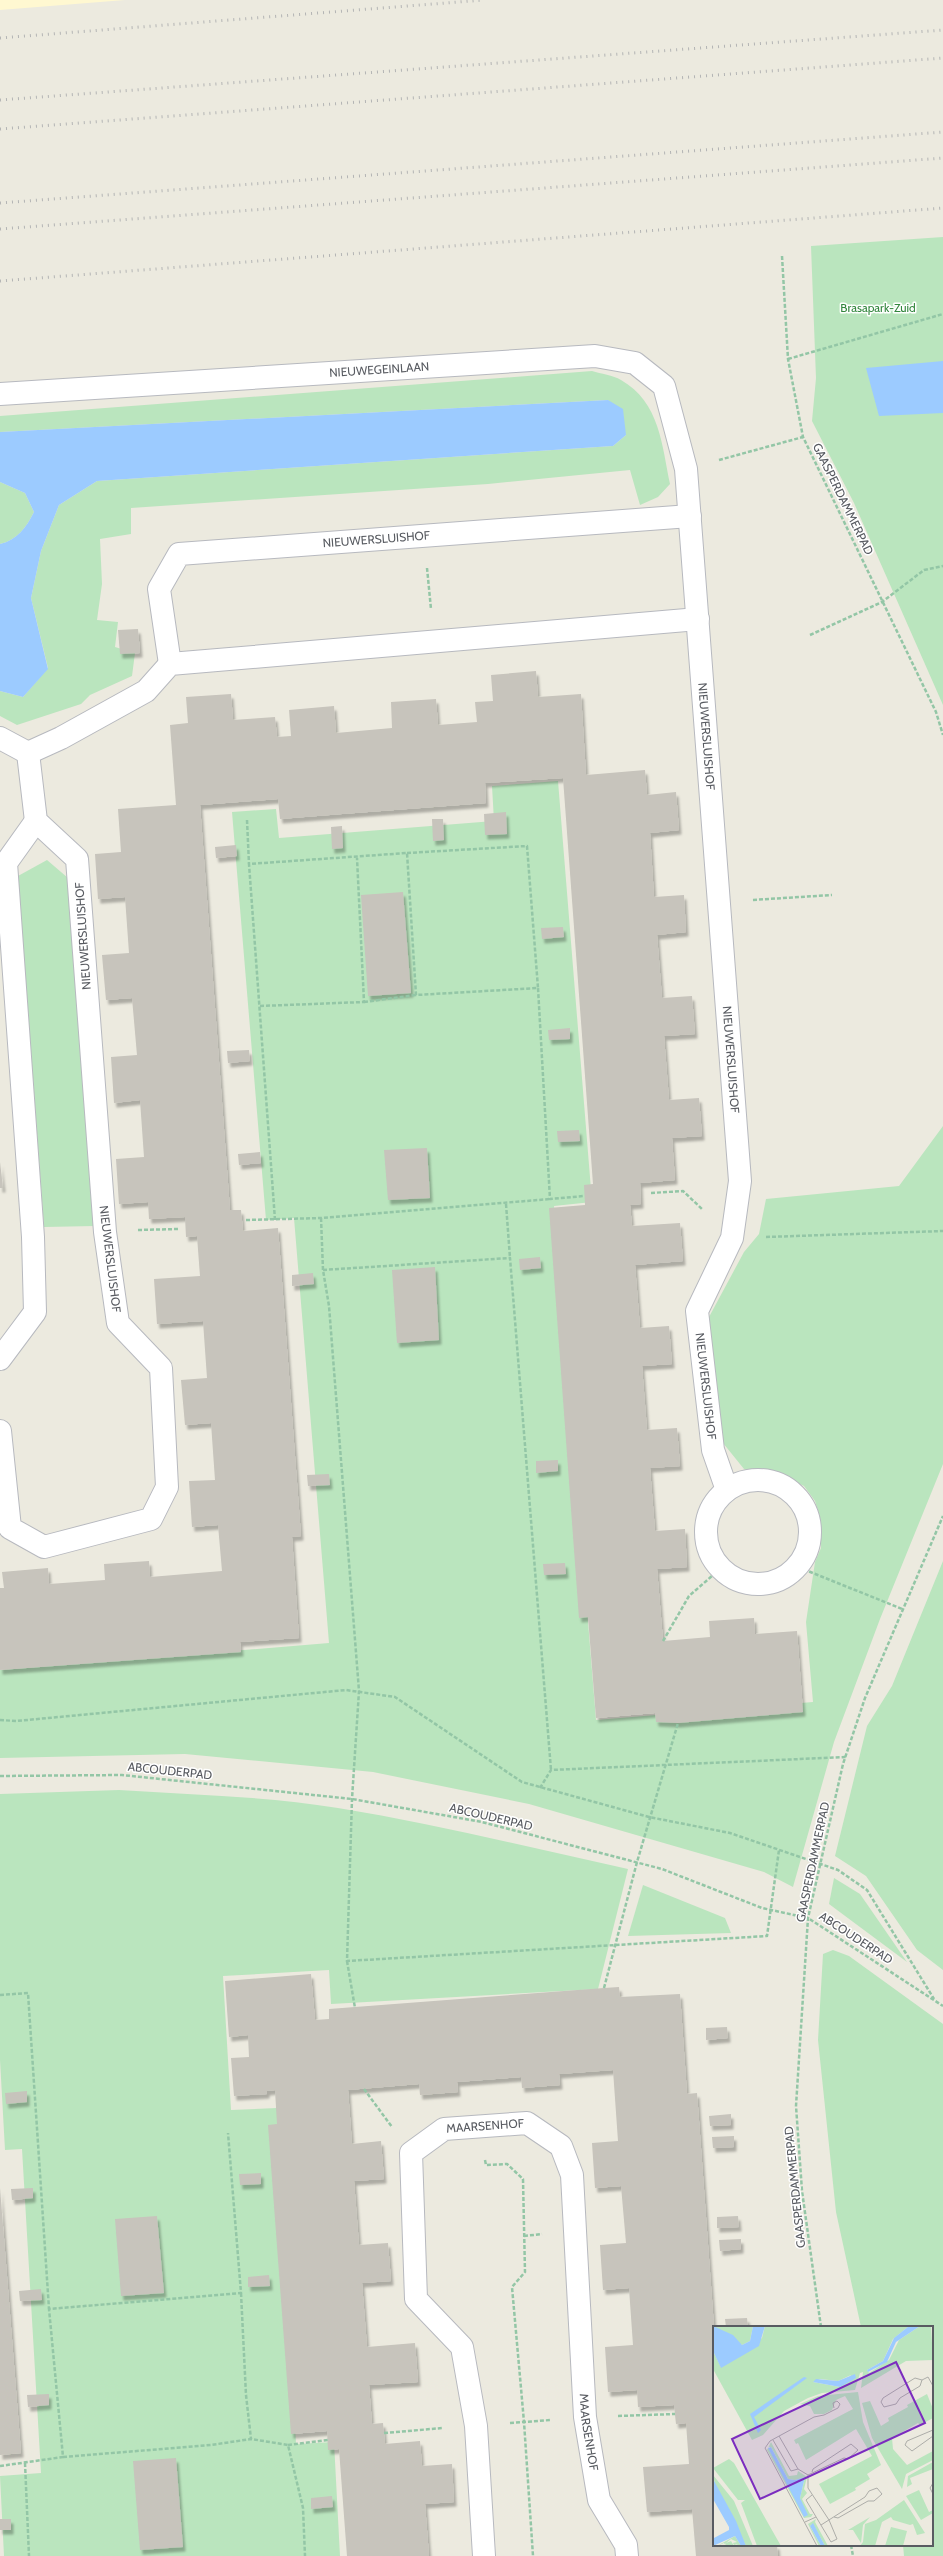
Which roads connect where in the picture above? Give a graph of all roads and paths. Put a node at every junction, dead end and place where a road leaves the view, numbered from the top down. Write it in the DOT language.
graph roads {
  1 [pos="782,256"];
  2 [pos="943,314"];
  3 [pos="788,359"];
  4 [pos="0,394"];
  5 [pos="803,438"];
  6 [pos="686,469"];
  7 [pos="690,516"];
  8 [pos="425,536"];
  9 [pos="943,566"];
  10 [pos="882,602"];
  11 [pos="698,619"];
  12 [pos="810,635"];
  13 [pos="434,641"];
  14 [pos="170,664"];
  15 [pos="943,735"];
  16 [pos="0,738"];
  17 [pos="28,753"];
  18 [pos="247,820"];
  19 [pos="36,821"];
  20 [pos="407,853"];
  21 [pos="357,858"];
  22 [pos="249,864"];
  23 [pos="832,895"];
  24 [pos="719,903"];
  25 [pos="538,988"];
  26 [pos="416,995"];
  27 [pos="364,1002"];
  28 [pos="260,1006"];
  29 [pos="651,1193"];
  30 [pos="584,1196"];
  31 [pos="550,1199"];
  32 [pos="506,1204"];
  33 [pos="320,1218"];
  34 [pos="246,1220"];
  35 [pos="275,1220"];
  36 [pos="179,1229"];
  37 [pos="943,1231"];
  38 [pos="105,1232"];
  39 [pos="732,1238"];
  40 [pos="510,1258"];
  41 [pos="323,1270"];
  42 [pos="0,1359"];
  43 [pos="0,1431"];
  44 [pos="726,1490"];
  45 [pos="943,1516"];
  46 [pos="798,1567"];
  47 [pos="720,1569"];
  48 [pos="902,1609"];
  49 [pos="663,1641"];
  50 [pos="359,1691"];
  51 [pos="0,1720"];
  52 [pos="678,1723"];
  53 [pos="846,1757"];
  54 [pos="665,1765"];
  55 [pos="551,1770"];
  56 [pos="0,1776"];
  57 [pos="540,1788"];
  58 [pos="352,1799"];
  59 [pos="650,1817"];
  60 [pos="779,1850"];
  61 [pos="637,1862"];
  62 [pos="820,1864"];
  63 [pos="770,1909"];
  64 [pos="808,1918"];
  65 [pos="615,1944"];
  66 [pos="347,1961"];
  67 [pos="604,1988"];
  68 [pos="0,1995"];
  69 [pos="934,1999"];
  70 [pos="943,2006"];
  71 [pos="355,2008"];
  72 [pos="364,2088"];
  73 [pos="483,2126"];
  74 [pos="228,2133"];
  75 [pos="411,2153"];
  76 [pos="241,2293"];
  77 [pos="49,2309"];
  78 [pos="821,2326"];
  79 [pos="675,2414"];
  80 [pos="585,2417"];
  81 [pos="524,2422"];
  82 [pos="476,2426"];
  83 [pos="384,2434"];
  84 [pos="251,2439"];
  85 [pos="328,2440"];
  86 [pos="288,2445"];
  87 [pos="63,2457"];
  88 [pos="25,2462"];
  89 [pos="0,2466"];
  90 [pos="851,2546"];
  91 [pos="29,2556"];
  92 [pos="305,2556"];
  93 [pos="484,2556"];
  94 [pos="533,2556"];
  95 [pos="627,2556"];
  96 [pos="853,2556"];
  1 -- 3 [label="path, GAASPERDAMMERPAD"];
  2 -- 3 [label="path"];
  3 -- 5 [label="path, GAASPERDAMMERPAD"];
  4 -- 6 [label="street, NIEUWEGEINLAAN"];
  5 -- 6 [label="path"];
  5 -- 10 [label="path, GAASPERDAMMERPAD"];
  6 -- 7 [label="street, NIEUWERSLUISHOF"];
  7 -- 8 [label="street, NIEUWERSLUISHOF"];
  7 -- 11 [label="street, NIEUWERSLUISHOF"];
  8 -- 13 [label="path"];
  8 -- 14 [label="street, NIEUWERSLUISHOF"];
  9 -- 10 [label="path"];
  10 -- 12 [label="path"];
  10 -- 15 [label="path, GAASPERDAMMERPAD"];
  11 -- 13 [label="street"];
  11 -- 24 [label="street, NIEUWERSLUISHOF"];
  13 -- 14 [label="street"];
  14 -- 17 [label="street"];
  16 -- 17 [label="street"];
  17 -- 19 [label="street"];
  18 -- 22 [label="path"];
  19 -- 38 [label="street, NIEUWERSLUISHOF"];
  19 -- 42 [label="street"];
  20 -- 21 [label="path"];
  20 -- 25 [label="path"];
  20 -- 26 [label="path"];
  21 -- 22 [label="path"];
  21 -- 27 [label="path"];
  22 -- 28 [label="path"];
  23 -- 24 [label="path"];
  24 -- 39 [label="street, NIEUWERSLUISHOF"];
  25 -- 26 [label="path"];
  25 -- 31 [label="path"];
  26 -- 27 [label="path"];
  27 -- 28 [label="path"];
  28 -- 35 [label="path"];
  29 -- 39 [label="path"];
  30 -- 31 [label="path"];
  31 -- 32 [label="path"];
  32 -- 33 [label="path"];
  32 -- 40 [label="path"];
  33 -- 34 [label="path"];
  33 -- 41 [label="path"];
  36 -- 38 [label="path"];
  37 -- 39 [label="path"];
  38 -- 43 [label="street, NIEUWERSLUISHOF"];
  39 -- 44 [label="street, NIEUWERSLUISHOF"];
  40 -- 41 [label="path"];
  40 -- 55 [label="path"];
  41 -- 50 [label="path"];
  44 -- 46 [label="street"];
  44 -- 47 [label="street"];
  45 -- 48 [label="path, GAASPERDAMMERPAD"];
  46 -- 47 [label="street"];
  46 -- 48 [label="path"];
  47 -- 49 [label="path"];
  48 -- 53 [label="path, GAASPERDAMMERPAD"];
  50 -- 51 [label="path"];
  50 -- 57 [label="path"];
  50 -- 58 [label="path"];
  52 -- 54 [label="path"];
  53 -- 54 [label="path"];
  53 -- 62 [label="path, GAASPERDAMMERPAD"];
  54 -- 55 [label="path"];
  54 -- 59 [label="path"];
  55 -- 57 [label="path"];
  56 -- 58 [label="path, ABCOUDERPAD"];
  57 -- 59 [label="path"];
  58 -- 61 [label="path, ABCOUDERPAD"];
  58 -- 66 [label="path"];
  59 -- 60 [label="path"];
  59 -- 61 [label="path"];
  60 -- 62 [label="path"];
  60 -- 63 [label="path"];
  61 -- 63 [label="path, ABCOUDERPAD"];
  61 -- 65 [label="path"];
  62 -- 64 [label="path, GAASPERDAMMERPAD"];
  62 -- 69 [label="path"];
  63 -- 64 [label="path, ABCOUDERPAD"];
  63 -- 65 [label="path"];
  64 -- 69 [label="path, ABCOUDERPAD"];
  64 -- 78 [label="path, GAASPERDAMMERPAD"];
  65 -- 66 [label="path"];
  65 -- 67 [label="path"];
  66 -- 71 [label="path"];
  68 -- 77 [label="path"];
  69 -- 70 [label="path, ABCOUDERPAD"];
  72 -- 75 [label="path"];
  73 -- 75 [label="street, MAARSENHOF"];
  73 -- 80 [label="street, MAARSENHOF"];
  73 -- 81 [label="path"];
  74 -- 76 [label="path"];
  75 -- 82 [label="street"];
  76 -- 77 [label="path"];
  76 -- 84 [label="path"];
  77 -- 87 [label="path"];
  79 -- 80 [label="path"];
  80 -- 81 [label="path"];
  80 -- 95 [label="street, MAARSENHOF"];
  81 -- 82 [label="path"];
  81 -- 94 [label="path"];
  82 -- 83 [label="path"];
  82 -- 93 [label="street"];
  84 -- 86 [label="path"];
  84 -- 87 [label="path"];
  85 -- 86 [label="path"];
  86 -- 92 [label="path"];
  87 -- 88 [label="path"];
  88 -- 89 [label="path"];
  88 -- 91 [label="path"];
  90 -- 96 [label="path"];
}
